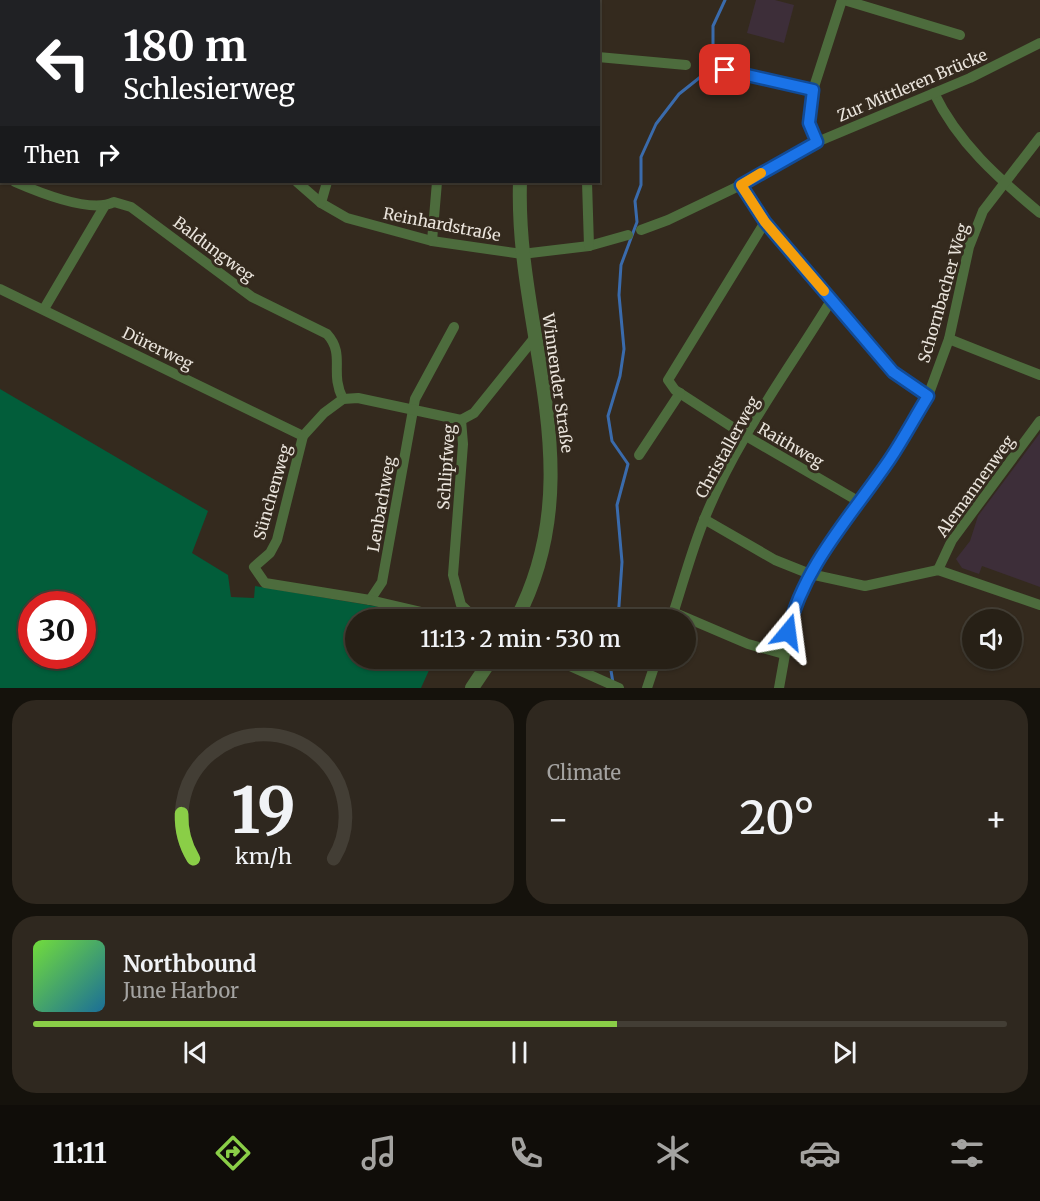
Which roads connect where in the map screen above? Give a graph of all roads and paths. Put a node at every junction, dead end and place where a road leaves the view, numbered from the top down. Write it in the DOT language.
graph roads {
  1 [pos="843,0"];
  2 [pos="960,35"];
  3 [pos="1040,36"];
  4 [pos="1037,44"];
  5 [pos="600,57"];
  6 [pos="686,65"];
  7 [pos="725,70"];
  8 [pos="813,90"];
  9 [pos="934,93"];
  10 [pos="1040,137"];
  11 [pos="817,142"];
  12 [pos="18,183"];
  13 [pos="298,183"];
  14 [pos="327,183"];
  15 [pos="437,183"];
  16 [pos="520,183"];
  17 [pos="587,183"];
  18 [pos="1005,183"];
  19 [pos="741,185"];
  20 [pos="321,204"];
  21 [pos="104,207"];
  22 [pos="1040,213"];
  23 [pos="765,222"];
  24 [pos="640,230"];
  25 [pos="628,235"];
  26 [pos="432,241"];
  27 [pos="588,246"];
  28 [pos="522,254"];
  29 [pos="0,289"];
  30 [pos="832,299"];
  31 [pos="44,309"];
  32 [pos="454,327"];
  33 [pos="536,336"];
  34 [pos="949,339"];
  35 [pos="1040,375"];
  36 [pos="680,393"];
  37 [pos="928,396"];
  38 [pos="343,399"];
  39 [pos="413,411"];
  40 [pos="461,420"];
  41 [pos="1040,421"];
  42 [pos="303,436"];
  43 [pos="746,436"];
  44 [pos="639,455"];
  45 [pos="858,501"];
  46 [pos="704,519"];
  47 [pos="938,570"];
  48 [pos="810,574"];
  49 [pos="370,600"];
  50 [pos="1040,605"];
  51 [pos="409,609"];
  52 [pos="465,609"];
  53 [pos="520,609"];
  54 [pos="674,609"];
  55 [pos="696,625"];
  56 [pos="784,654"];
  57 [pos="485,669"];
  58 [pos="576,669"];
  59 [pos="653,669"];
  60 [pos="472,688"];
  61 [pos="619,688"];
  62 [pos="647,688"];
  63 [pos="779,688"];
  1 -- 2 [label="street"];
  1 -- 8 [label="street"];
  3 -- 4 [label="street, Zur Mittleren Brücke"];
  4 -- 9 [label="street, Zur Mittleren Brücke"];
  5 -- 6 [label="street"];
  7 -- 8 [label="street"];
  8 -- 11 [label="street"];
  9 -- 11 [label="street, Zur Mittleren Brücke"];
  9 -- 18 [label="street"];
  10 -- 18 [label="street, Schornbacher Weg"];
  11 -- 19 [label="street, Zur Mittleren Brücke"];
  12 -- 21 [label="street, Baldungweg"];
  13 -- 20 [label="street, Reinhardstraße"];
  14 -- 20 [label="street"];
  15 -- 26 [label="street"];
  16 -- 28 [label="street, Winnender Straße"];
  17 -- 27 [label="street"];
  18 -- 22 [label="street"];
  18 -- 34 [label="street, Schornbacher Weg"];
  19 -- 23 [label="street"];
  19 -- 24 [label="street, Zur Mittleren Brücke"];
  20 -- 26 [label="street, Reinhardstraße"];
  21 -- 31 [label="street"];
  21 -- 38 [label="street, Baldungweg"];
  23 -- 30 [label="street"];
  23 -- 36 [label="street"];
  25 -- 27 [label="street"];
  26 -- 28 [label="street, Reinhardstraße"];
  27 -- 28 [label="street"];
  28 -- 33 [label="street, Winnender Straße"];
  29 -- 31 [label="street, Dürerweg"];
  30 -- 37 [label="street"];
  30 -- 43 [label="street, Christallerweg"];
  31 -- 42 [label="street, Dürerweg"];
  32 -- 39 [label="street"];
  33 -- 40 [label="street, Schlipfweg"];
  33 -- 53 [label="street, Winnender Straße"];
  34 -- 35 [label="street"];
  34 -- 37 [label="street, Schornbacher Weg"];
  36 -- 43 [label="street, Raithweg"];
  36 -- 44 [label="street"];
  37 -- 45 [label="street, Schornbacher Weg"];
  38 -- 39 [label="street"];
  38 -- 42 [label="street, Sünchenweg"];
  39 -- 40 [label="street"];
  39 -- 49 [label="street, Lenbachweg"];
  40 -- 52 [label="street, Schlipfweg"];
  41 -- 47 [label="street, Alemannenweg"];
  42 -- 49 [label="street, Sünchenweg"];
  43 -- 45 [label="street, Raithweg"];
  43 -- 46 [label="street, Christallerweg"];
  45 -- 48 [label="street, Schornbacher Weg"];
  46 -- 48 [label="street"];
  46 -- 54 [label="street, Christallerweg"];
  47 -- 48 [label="street"];
  47 -- 50 [label="street"];
  48 -- 56 [label="street, Schornbacher Weg"];
  49 -- 51 [label="street"];
  55 -- 56 [label="street"];
  56 -- 63 [label="street, Schornbacher Weg"];
  57 -- 60 [label="street"];
  58 -- 61 [label="street"];
  59 -- 62 [label="street"];
}
